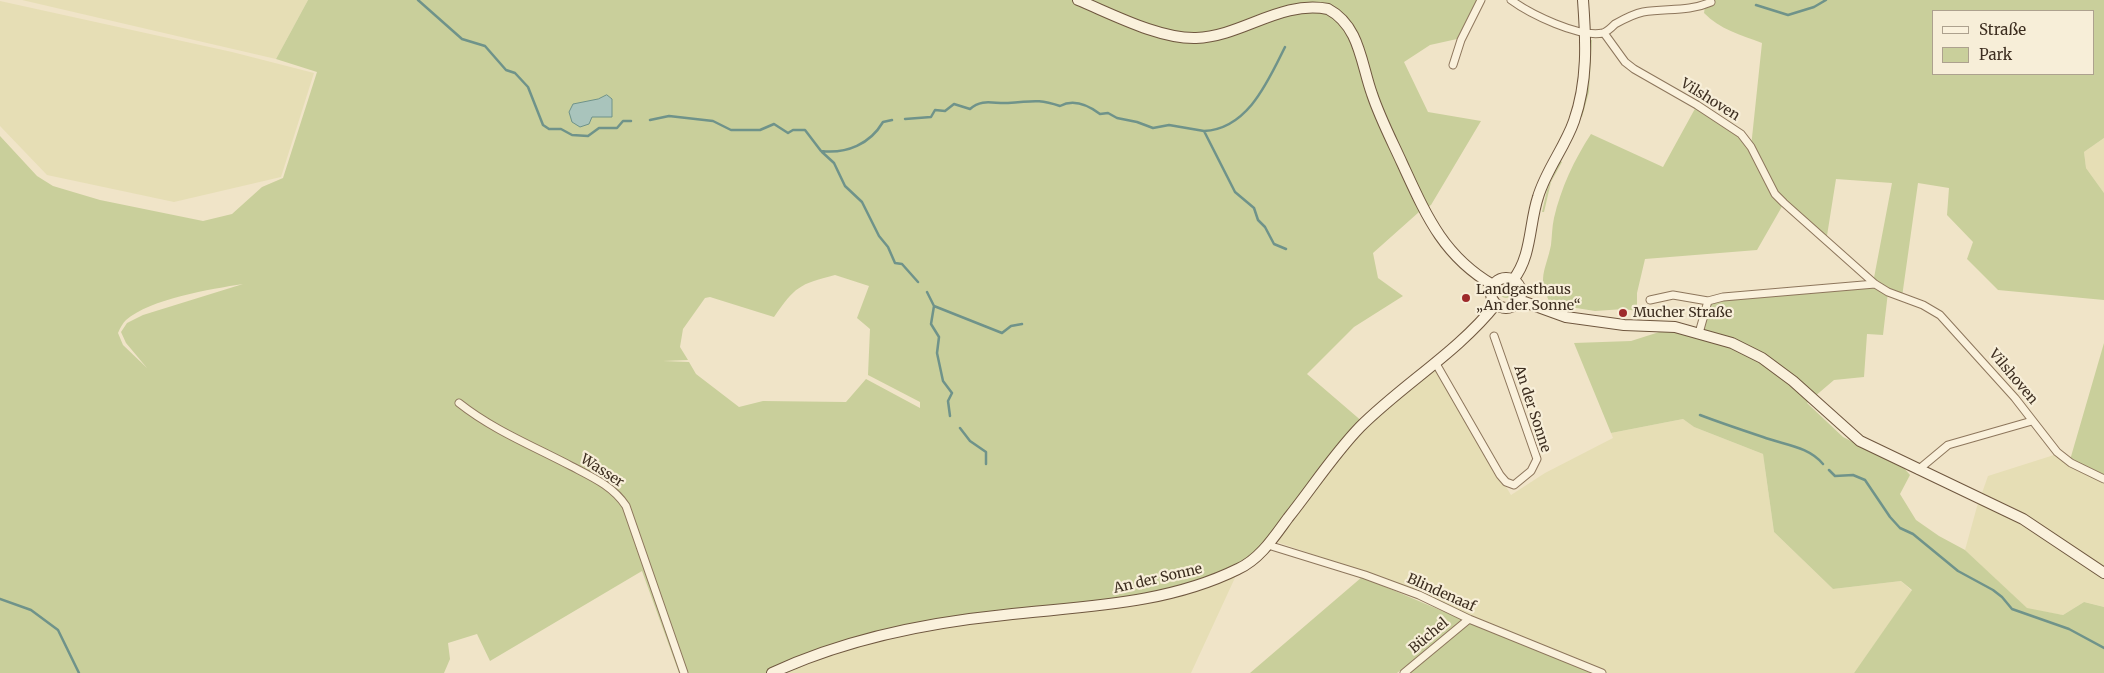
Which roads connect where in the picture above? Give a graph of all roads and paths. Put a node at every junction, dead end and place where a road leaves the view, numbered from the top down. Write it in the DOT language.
graph roads {
  1 [pos="1078,0"];
  2 [pos="1481,0"];
  3 [pos="1510,0"];
  4 [pos="1583,0"];
  5 [pos="1711,2"];
  6 [pos="1585,32"];
  7 [pos="1604,33"];
  8 [pos="1453,65"];
  9 [pos="1513,280"];
  10 [pos="1875,284"];
  11 [pos="1493,285"];
  12 [pos="1519,300"];
  13 [pos="1650,300"];
  14 [pos="1708,301"];
  15 [pos="1496,304"];
  16 [pos="1699,333"];
  17 [pos="1494,336"];
  18 [pos="1435,362"];
  19 [pos="460,403"];
  20 [pos="2032,421"];
  21 [pos="1918,470"];
  22 [pos="2104,479"];
  23 [pos="1268,545"];
  24 [pos="2104,573"];
  25 [pos="1469,619"];
  26 [pos="684,673"];
  27 [pos="772,673"];
  28 [pos="1404,673"];
  29 [pos="1602,673"];
  1 -- 11 [label="main road"];
  2 -- 8 [label="street"];
  3 -- 6 [label="street"];
  4 -- 6 [label="main road"];
  5 -- 7 [label="street"];
  6 -- 7 [label="street"];
  6 -- 9 [label="main road"];
  7 -- 10 [label="street, Vilshoven"];
  9 -- 11 [label="main road"];
  9 -- 12 [label="main road"];
  10 -- 14 [label="street"];
  10 -- 20 [label="street, Vilshoven"];
  11 -- 15 [label="main road"];
  12 -- 15 [label="main road"];
  12 -- 16 [label="main road"];
  13 -- 14 [label="street"];
  14 -- 16 [label="street"];
  15 -- 18 [label="main road, An der Sonne"];
  16 -- 21 [label="main road"];
  17 -- 18 [label="street, An der Sonne"];
  18 -- 23 [label="main road, An der Sonne"];
  19 -- 26 [label="street, Wasser"];
  20 -- 21 [label="street, Vilshoven"];
  20 -- 22 [label="street, Vilshoven"];
  21 -- 24 [label="main road"];
  23 -- 25 [label="street, Blindenaaf"];
  23 -- 27 [label="main road, An der Sonne"];
  25 -- 28 [label="street, Büchel"];
  25 -- 29 [label="street, Blindenaaf"];
}
